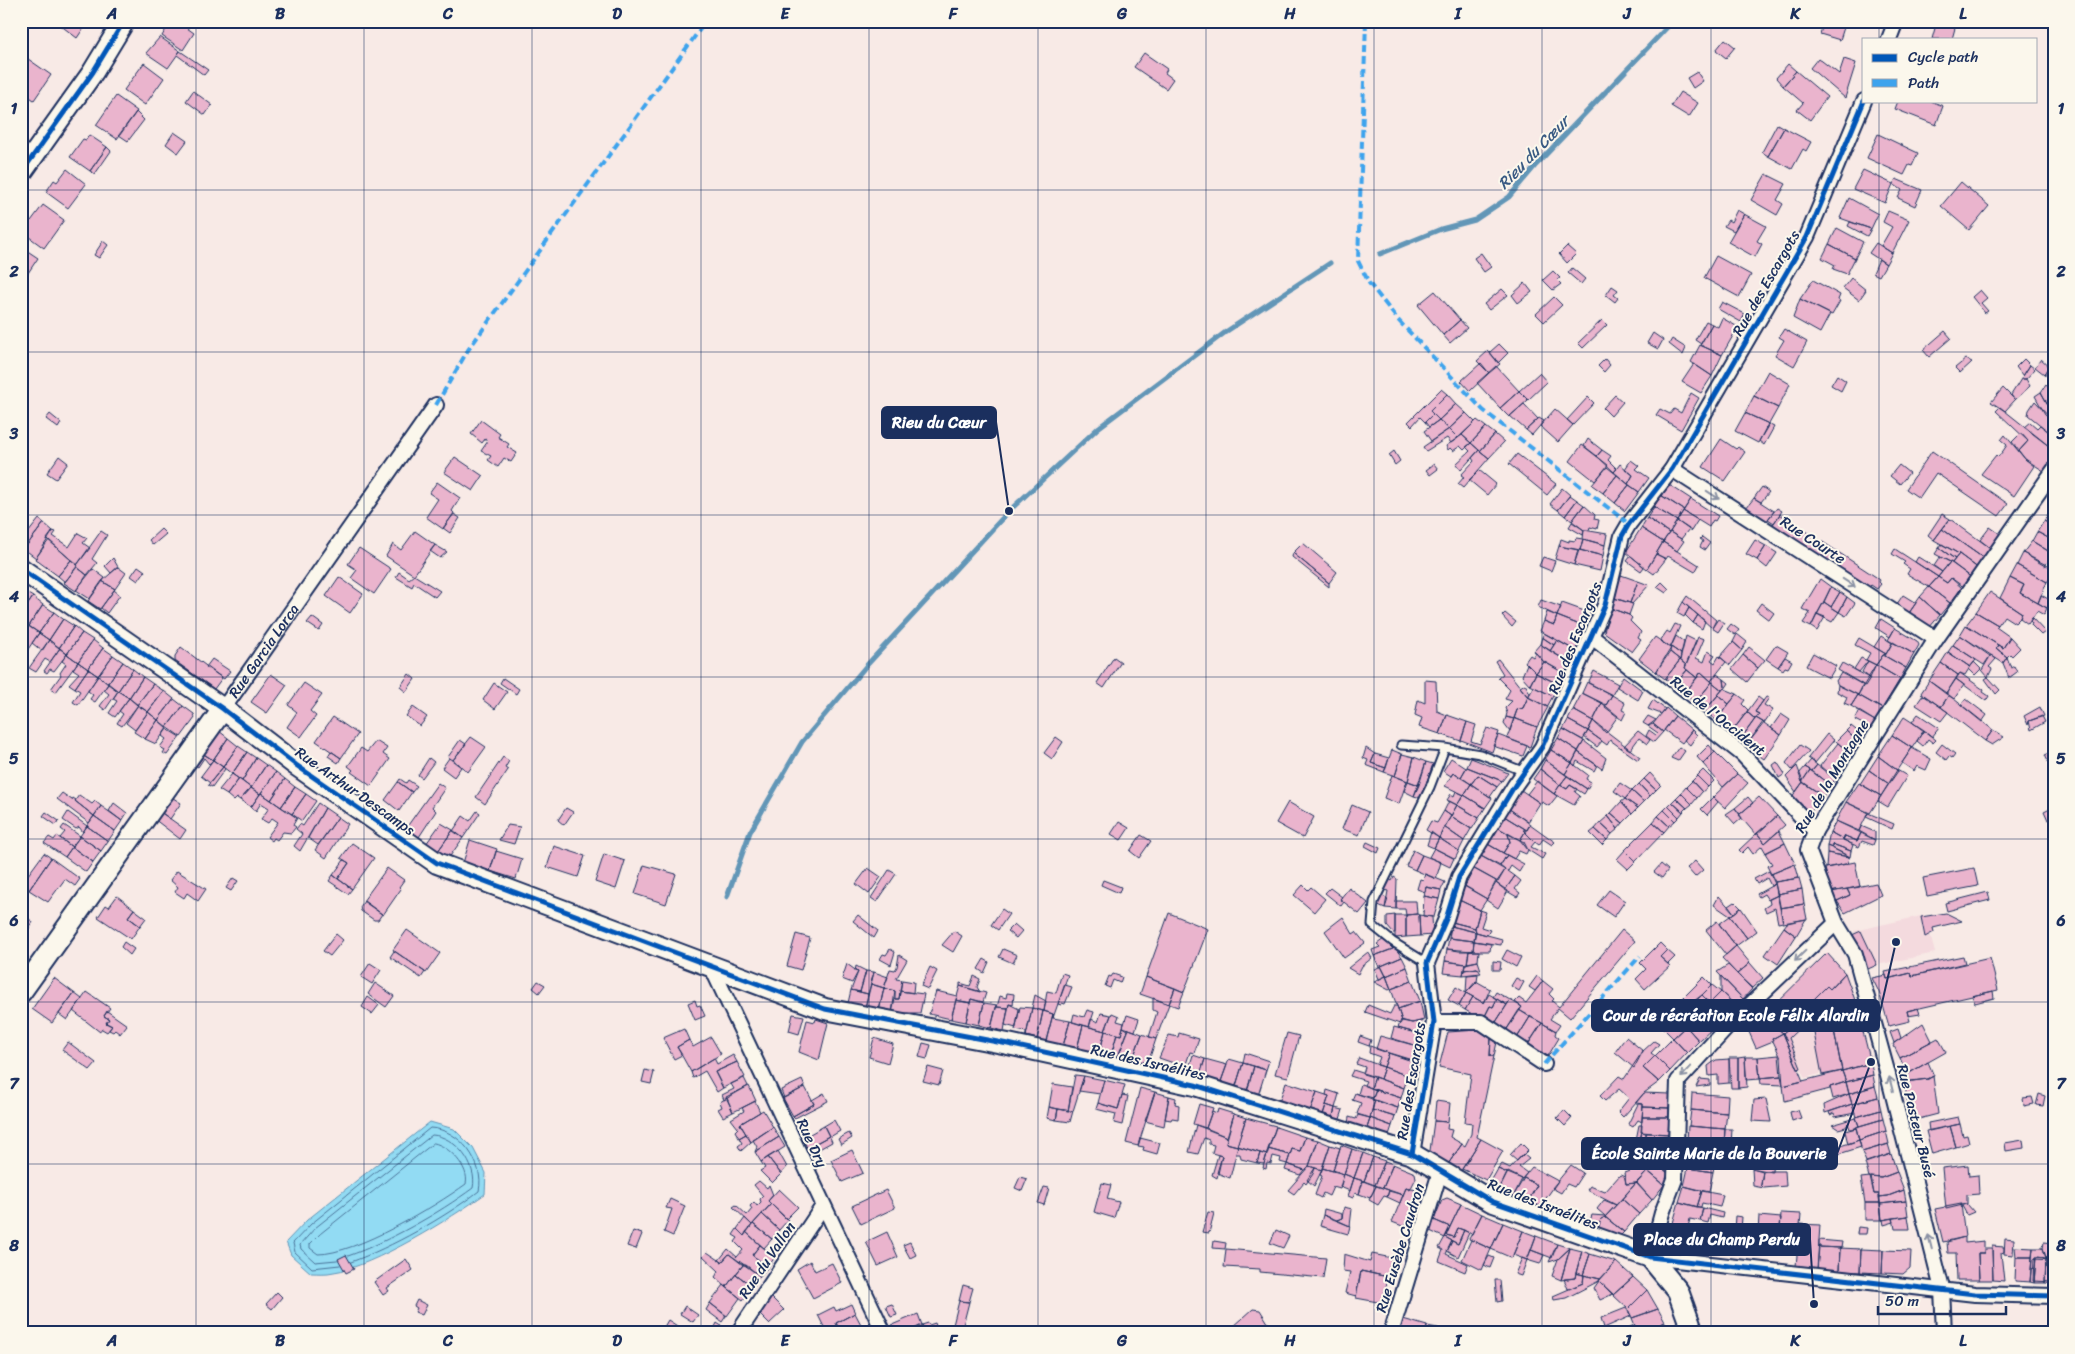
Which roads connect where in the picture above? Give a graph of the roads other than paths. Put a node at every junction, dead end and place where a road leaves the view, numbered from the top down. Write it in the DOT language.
graph roads {
  1 [pos="124,21"];
  2 [pos="1896,21"];
  3 [pos="1889,38"];
  4 [pos="1864,102"];
  5 [pos="21,173"];
  6 [pos="436,405"];
  7 [pos="1672,469"];
  8 [pos="2054,470"];
  9 [pos="21,568"];
  10 [pos="1592,636"];
  11 [pos="1936,639"];
  12 [pos="223,709"];
  13 [pos="1401,745"];
  14 [pos="1445,748"];
  15 [pos="1525,772"];
  16 [pos="1815,831"];
  17 [pos="1836,923"];
  18 [pos="1427,963"];
  19 [pos="711,966"];
  20 [pos="21,992"];
  21 [pos="1434,1022"];
  22 [pos="1544,1064"];
  23 [pos="1412,1154"];
  24 [pos="1440,1172"];
  25 [pos="823,1206"];
  26 [pos="1650,1257"];
  27 [pos="1942,1289"];
  28 [pos="2054,1296"];
  29 [pos="738,1333"];
  30 [pos="884,1333"];
  31 [pos="1391,1333"];
  32 [pos="1693,1333"];
  33 [pos="1944,1333"];
  1 -- 5 [label="street"];
  2 -- 3 [label="street"];
  4 -- 7 [label="street, Rue des Escargots"];
  6 -- 12 [label="street, Rue Garcia Lorca"];
  7 -- 10 [label="street, Rue des Escargots"];
  7 -- 11 [label="street, Rue Courte, one-way"];
  8 -- 11 [label="street, Rue de la Montagne"];
  9 -- 12 [label="street, Rue Arthur Descamps"];
  10 -- 15 [label="street, Rue des Escargots"];
  10 -- 16 [label="street, Rue de l'Occident"];
  11 -- 16 [label="street, Rue de la Montagne"];
  12 -- 19 [label="street, Rue Arthur Descamps"];
  12 -- 20 [label="street, Rue Garcia Lorca"];
  13 -- 14 [label="lane"];
  14 -- 15 [label="lane"];
  14 -- 18 [label="lane"];
  15 -- 18 [label="street, Rue des Escargots"];
  16 -- 17 [label="street, Rue de la Montagne"];
  17 -- 26 [label="street, one-way"];
  27 -- 17 [label="street, Rue Pasteur Busé, one-way"];
  18 -- 21 [label="street, Rue des Escargots"];
  19 -- 23 [label="street, Rue des Israélites"];
  19 -- 25 [label="street, Rue Dry"];
  21 -- 22 [label="street"];
  21 -- 23 [label="street, Rue des Escargots"];
  23 -- 24 [label="street, Rue des Israélites"];
  24 -- 26 [label="street, Rue des Israélites"];
  24 -- 31 [label="street, Rue Eusèbe Caudron"];
  25 -- 29 [label="street, Rue du Vallon"];
  25 -- 30 [label="street, Rue Dry"];
  26 -- 27 [label="street"];
  26 -- 32 [label="street"];
  27 -- 28 [label="street"];
  27 -- 33 [label="street, Rue Pasteur Busé"];
}
